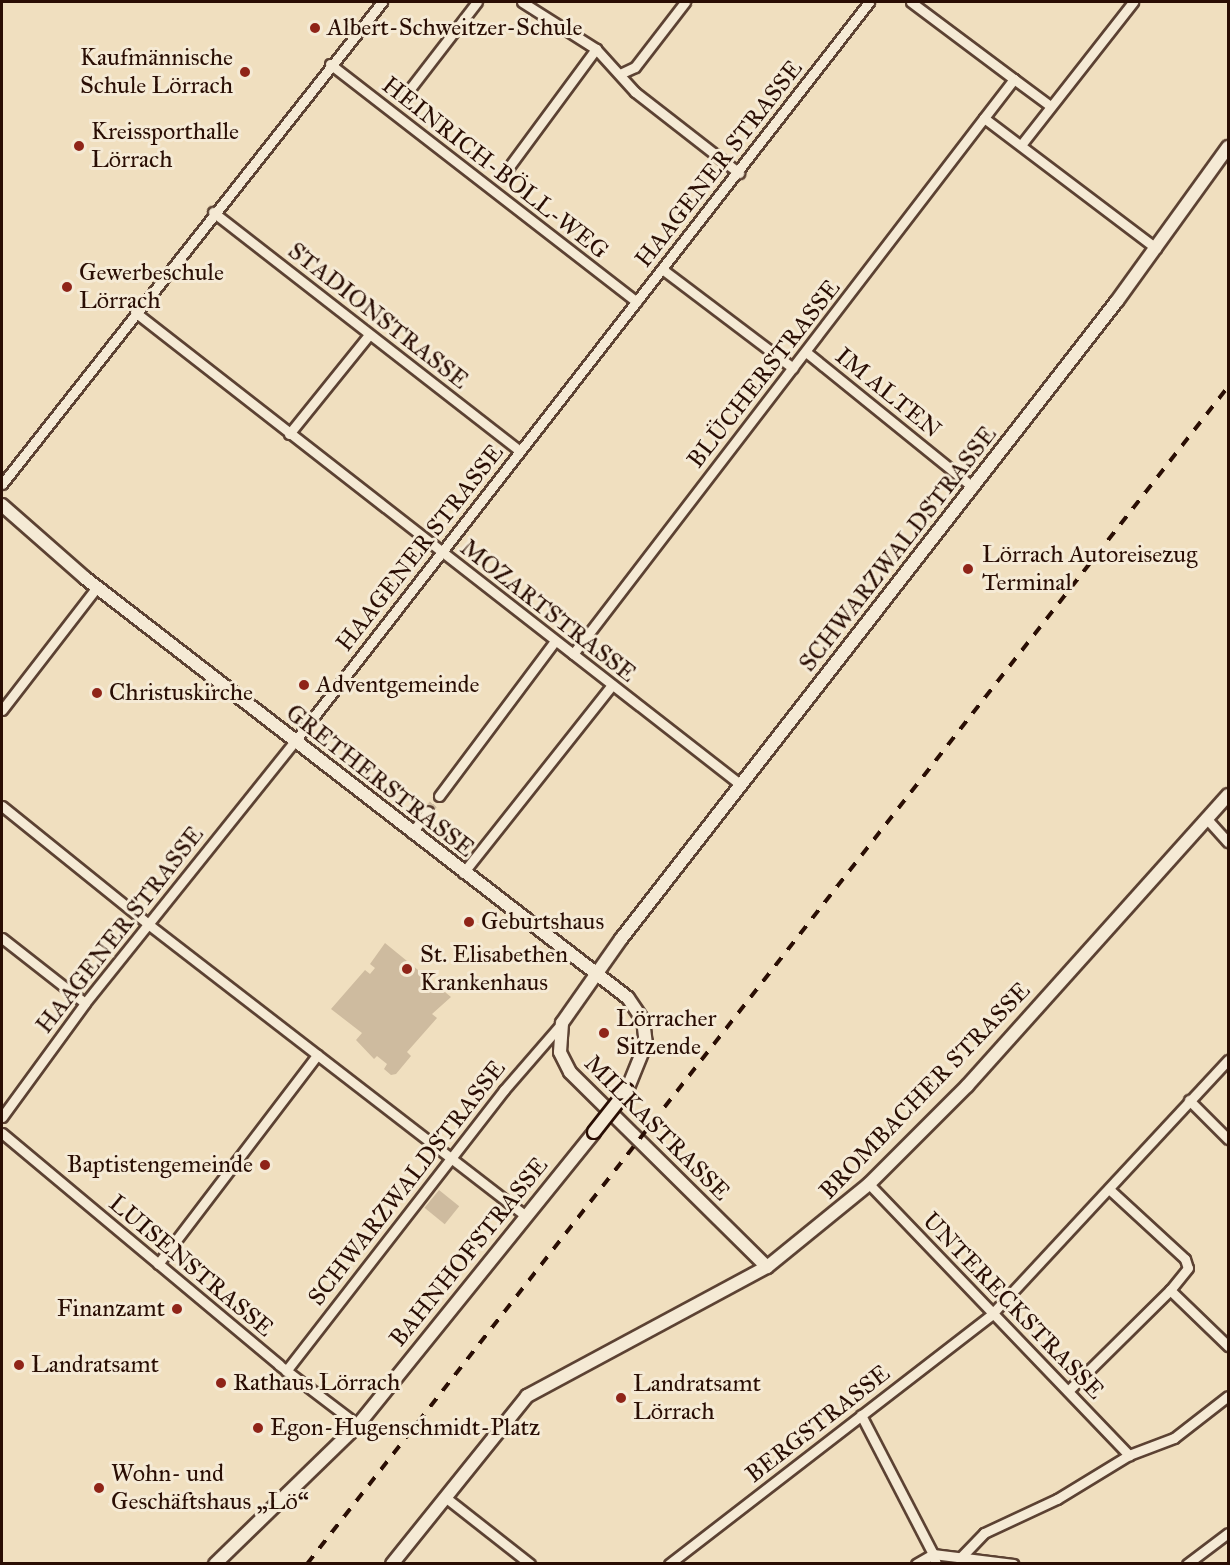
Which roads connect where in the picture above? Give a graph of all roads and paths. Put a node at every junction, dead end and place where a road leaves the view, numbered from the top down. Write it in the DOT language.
graph roads {
  1 [pos="382,2"];
  2 [pos="477,2"];
  3 [pos="522,2"];
  4 [pos="685,2"];
  5 [pos="869,2"];
  6 [pos="911,2"];
  7 [pos="1133,2"];
  8 [pos="597,49"];
  9 [pos="330,64"];
  10 [pos="622,73"];
  11 [pos="1014,79"];
  12 [pos="403,98"];
  13 [pos="1049,105"];
  14 [pos="984,118"];
  15 [pos="1021,145"];
  16 [pos="1228,147"];
  17 [pos="739,173"];
  18 [pos="503,176"];
  19 [pos="213,212"];
  20 [pos="1156,248"];
  21 [pos="662,270"];
  22 [pos="637,302"];
  23 [pos="135,312"];
  24 [pos="369,335"];
  25 [pos="806,352"];
  26 [pos="793,368"];
  27 [pos="289,434"];
  28 [pos="520,451"];
  29 [pos="2,484"];
  30 [pos="973,487"];
  31 [pos="2,505"];
  32 [pos="440,553"];
  33 [pos="97,587"];
  34 [pos="555,641"];
  35 [pos="573,654"];
  36 [pos="612,685"];
  37 [pos="2,710"];
  38 [pos="295,741"];
  39 [pos="741,785"];
  40 [pos="1228,795"];
  41 [pos="440,796"];
  42 [pos="2,806"];
  43 [pos="428,812"];
  44 [pos="1207,819"];
  45 [pos="412,833"];
  46 [pos="1228,842"];
  47 [pos="463,873"];
  48 [pos="148,924"];
  49 [pos="2,938"];
  50 [pos="595,974"];
  51 [pos="85,1003"];
  52 [pos="562,1023"];
  53 [pos="317,1055"];
  54 [pos="1228,1060"];
  55 [pos="1189,1100"];
  56 [pos="2,1117"];
  57 [pos="2,1133"];
  58 [pos="1228,1139"];
  59 [pos="451,1158"];
  60 [pos="869,1184"];
  61 [pos="1109,1189"];
  62 [pos="526,1216"];
  63 [pos="158,1264"];
  64 [pos="767,1267"];
  65 [pos="1170,1290"];
  66 [pos="991,1315"];
  67 [pos="1228,1346"];
  68 [pos="286,1371"];
  69 [pos="1068,1390"];
  70 [pos="1228,1396"];
  71 [pos="861,1415"];
  72 [pos="358,1425"];
  73 [pos="1129,1455"];
  74 [pos="445,1497"];
  75 [pos="1228,1533"];
  76 [pos="962,1556"];
  77 [pos="935,1559"];
  78 [pos="215,1563"];
  79 [pos="392,1563"];
  80 [pos="530,1563"];
  81 [pos="669,1563"];
  82 [pos="916,1563"];
  83 [pos="1013,1563"];
  84 [pos="1187,1563"];
  1 -- 9 [label="street"];
  2 -- 12 [label="street"];
  3 -- 8 [label="street"];
  4 -- 10 [label="street"];
  5 -- 17 [label="street, HAAGENER STRASSE"];
  6 -- 11 [label="street"];
  7 -- 13 [label="street"];
  8 -- 10 [label="street"];
  8 -- 18 [label="street"];
  9 -- 19 [label="street"];
  9 -- 22 [label="street, HEINRICH-BÖLL-WEG"];
  10 -- 17 [label="street"];
  11 -- 13 [label="street"];
  11 -- 14 [label="street, BLÜCHERSTRASSE"];
  13 -- 15 [label="street"];
  14 -- 15 [label="street"];
  14 -- 25 [label="street, BLÜCHERSTRASSE"];
  15 -- 20 [label="street"];
  16 -- 20 [label="main road, SCHWARZWALDSTRASSE"];
  17 -- 21 [label="street, HAAGENER STRASSE"];
  19 -- 23 [label="street"];
  19 -- 24 [label="street, STADIONSTRASSE"];
  20 -- 30 [label="main road, SCHWARZWALDSTRASSE"];
  21 -- 22 [label="street, HAAGENER STRASSE"];
  21 -- 26 [label="street"];
  22 -- 28 [label="street, HAAGENER STRASSE"];
  23 -- 27 [label="street, MOZARTSTRASSE"];
  23 -- 29 [label="street"];
  24 -- 27 [label="street"];
  24 -- 28 [label="street, STADIONSTRASSE"];
  25 -- 26 [label="street, BLÜCHERSTRASSE"];
  25 -- 30 [label="street, IM ALTEN"];
  26 -- 35 [label="street, BLÜCHERSTRASSE"];
  27 -- 32 [label="street, MOZARTSTRASSE"];
  28 -- 32 [label="street, HAAGENER STRASSE"];
  30 -- 39 [label="main road, SCHWARZWALDSTRASSE"];
  31 -- 33 [label="main road, GRETHERSTRASSE"];
  32 -- 34 [label="street, MOZARTSTRASSE"];
  32 -- 38 [label="street, HAAGENER STRASSE"];
  33 -- 37 [label="street"];
  33 -- 38 [label="main road, GRETHERSTRASSE"];
  34 -- 35 [label="street, MOZARTSTRASSE"];
  34 -- 41 [label="street"];
  35 -- 36 [label="street, MOZARTSTRASSE"];
  36 -- 39 [label="street, MOZARTSTRASSE"];
  36 -- 47 [label="street"];
  38 -- 45 [label="main road, GRETHERSTRASSE"];
  38 -- 48 [label="street, HAAGENER STRASSE"];
  39 -- 50 [label="main road, SCHWARZWALDSTRASSE"];
  40 -- 44 [label="main road, BROMBACHER STRASSE"];
  42 -- 48 [label="street"];
  43 -- 45 [label="street"];
  44 -- 46 [label="street"];
  44 -- 60 [label="main road, BROMBACHER STRASSE"];
  45 -- 47 [label="main road, GRETHERSTRASSE"];
  47 -- 50 [label="main road, GRETHERSTRASSE"];
  48 -- 51 [label="street, HAAGENER STRASSE"];
  48 -- 53 [label="street"];
  49 -- 51 [label="street"];
  50 -- 52 [label="main road"];
  50 -- 62 [label="main road, BAHNHOFSTRASSE, bridge"];
  51 -- 56 [label="street, HAAGENER STRASSE"];
  52 -- 59 [label="street, SCHWARZWALDSTRASSE"];
  52 -- 64 [label="main road, MILKASTRASSE"];
  53 -- 59 [label="street"];
  53 -- 63 [label="street"];
  54 -- 55 [label="street, BERGSTRASSE"];
  55 -- 58 [label="street"];
  55 -- 61 [label="street, BERGSTRASSE"];
  57 -- 63 [label="street, LUISENSTRASSE"];
  59 -- 62 [label="street"];
  59 -- 68 [label="street, SCHWARZWALDSTRASSE"];
  60 -- 64 [label="main road, BROMBACHER STRASSE"];
  60 -- 66 [label="street, UNTERECKSTRASSE"];
  61 -- 65 [label="street"];
  61 -- 66 [label="street, BERGSTRASSE"];
  62 -- 72 [label="main road, BAHNHOFSTRASSE"];
  63 -- 68 [label="street, LUISENSTRASSE"];
  64 -- 74 [label="main road, BROMBACHER STRASSE"];
  65 -- 67 [label="street"];
  65 -- 69 [label="street"];
  66 -- 69 [label="street, UNTERECKSTRASSE"];
  66 -- 71 [label="street, BERGSTRASSE"];
  68 -- 72 [label="street, LUISENSTRASSE"];
  69 -- 73 [label="street, UNTERECKSTRASSE"];
  70 -- 73 [label="street"];
  71 -- 77 [label="street"];
  71 -- 81 [label="street, BERGSTRASSE"];
  72 -- 78 [label="main road, BAHNHOFSTRASSE"];
  73 -- 76 [label="street"];
  74 -- 79 [label="main road, BROMBACHER STRASSE"];
  74 -- 80 [label="street"];
  75 -- 84 [label="street"];
  76 -- 77 [label="street"];
  76 -- 83 [label="street"];
  77 -- 82 [label="street"];
}
